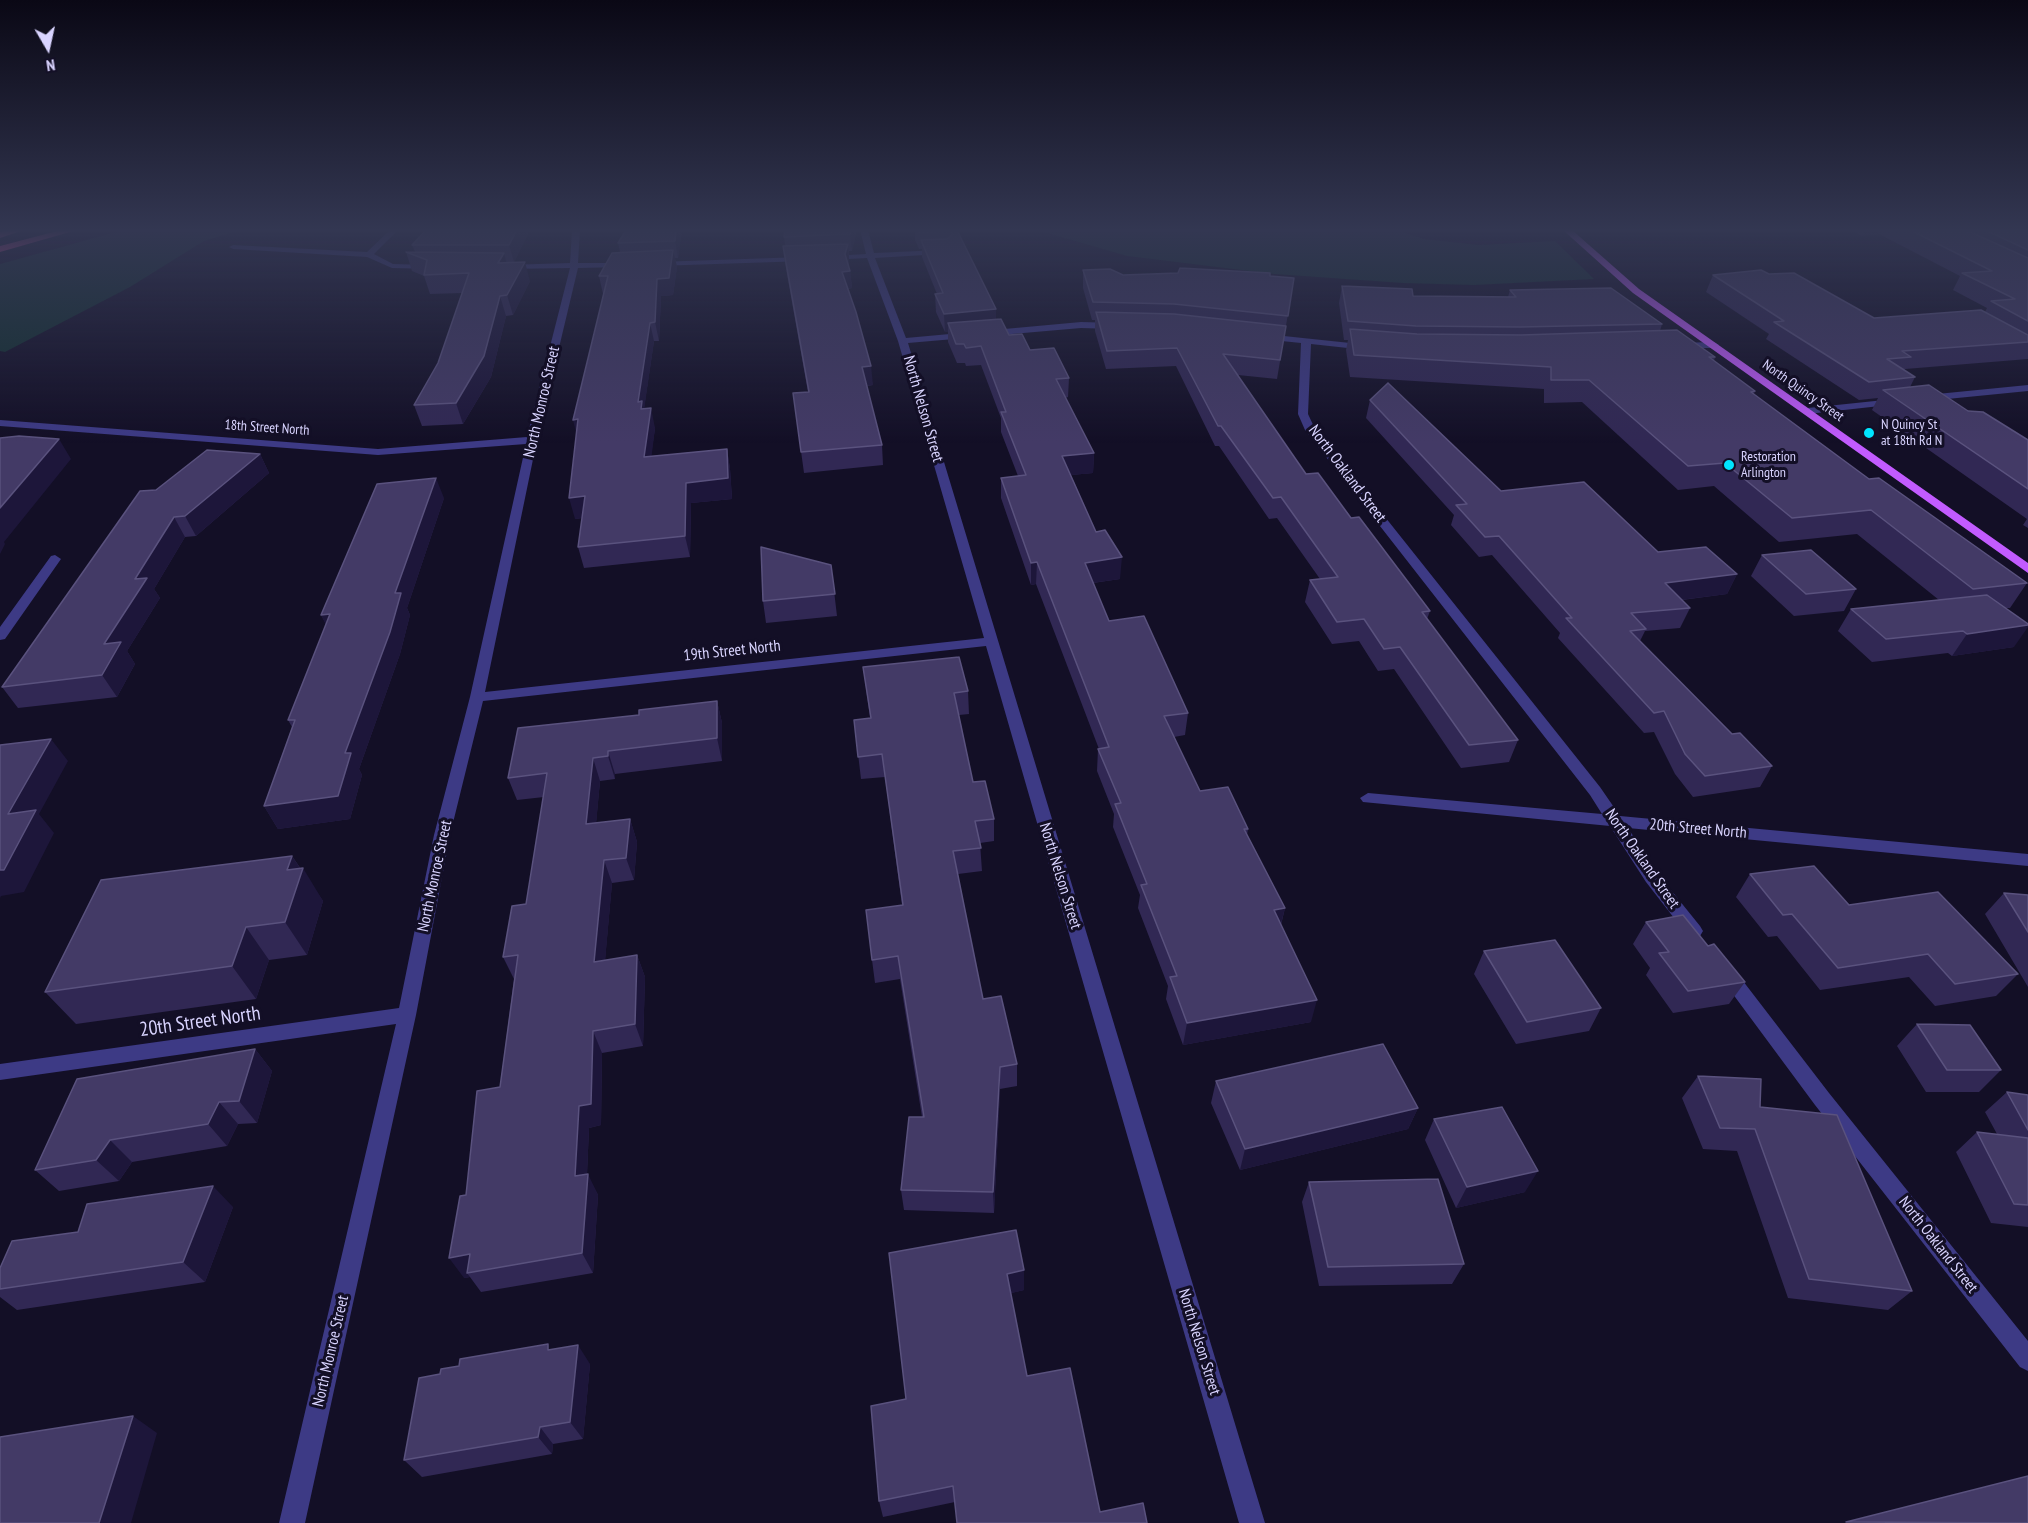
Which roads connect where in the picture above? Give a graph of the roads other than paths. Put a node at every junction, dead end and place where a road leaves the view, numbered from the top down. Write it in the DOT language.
graph roads {
  1 [pos="566,301"];
  2 [pos="888,301"];
  3 [pos="1651,301"];
  4 [pos="1127,326"];
  5 [pos="1259,336"];
  6 [pos="903,341"];
  7 [pos="1306,342"];
  8 [pos="1714,345"];
  9 [pos="1666,346"];
  10 [pos="1377,347"];
  11 [pos="2028,388"];
  12 [pos="1918,399"];
  13 [pos="1907,401"];
  14 [pos="1808,411"];
  15 [pos="0,423"];
  16 [pos="532,440"];
  17 [pos="54,559"];
  18 [pos="2028,568"];
  19 [pos="0,636"];
  20 [pos="991,641"];
  21 [pos="477,697"];
  22 [pos="1368,798"];
  23 [pos="1616,822"];
  24 [pos="2028,860"];
  25 [pos="1704,943"];
  26 [pos="1718,961"];
  27 [pos="407,1015"];
  28 [pos="0,1072"];
  29 [pos="2028,1359"];
  30 [pos="292,1523"];
  31 [pos="1252,1523"];
  1 -- 16 [label="street, North Monroe Street"];
  2 -- 6 [label="street, North Nelson Street"];
  3 -- 8 [label="main road, North Quincy Street"];
  4 -- 6 [label="street"];
  5 -- 7 [label="street"];
  6 -- 20 [label="street, North Nelson Street"];
  7 -- 10 [label="street"];
  7 -- 23 [label="street, North Oakland Street"];
  8 -- 9 [label="street"];
  8 -- 14 [label="main road, North Quincy Street"];
  11 -- 12 [label="street"];
  13 -- 14 [label="street"];
  14 -- 18 [label="main road, North Quincy Street"];
  15 -- 16 [label="street, 18th Street North"];
  16 -- 21 [label="street, North Monroe Street"];
  17 -- 19 [label="street"];
  20 -- 21 [label="street, 19th Street North"];
  20 -- 31 [label="street, North Nelson Street"];
  21 -- 27 [label="street, North Monroe Street"];
  22 -- 23 [label="street, 20th Street North"];
  23 -- 24 [label="street, 20th Street North"];
  23 -- 25 [label="street, North Oakland Street"];
  26 -- 29 [label="street, North Oakland Street"];
  27 -- 28 [label="street, 20th Street North"];
  27 -- 30 [label="street, North Monroe Street"];
}
